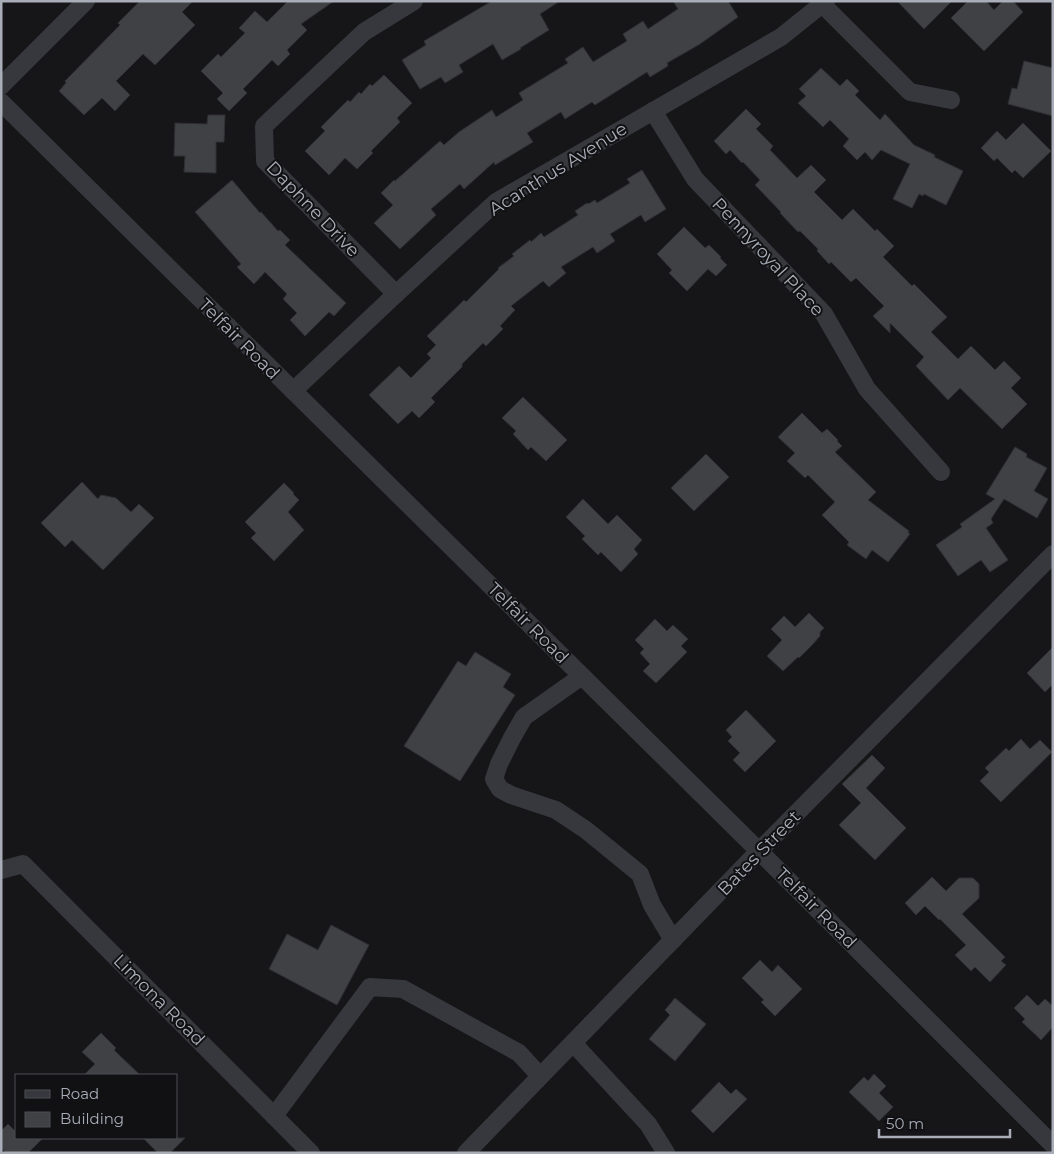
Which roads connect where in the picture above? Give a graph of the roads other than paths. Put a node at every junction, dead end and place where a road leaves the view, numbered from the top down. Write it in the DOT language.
graph roads {
  1 [pos="86,1"];
  2 [pos="414,1"];
  3 [pos="825,3"];
  4 [pos="1,86"];
  5 [pos="951,100"];
  6 [pos="1,102"];
  7 [pos="653,111"];
  8 [pos="396,294"];
  9 [pos="293,392"];
  10 [pos="941,472"];
  11 [pos="1053,554"];
  12 [pos="582,676"];
  13 [pos="760,851"];
  14 [pos="1,870"];
  15 [pos="672,940"];
  16 [pos="573,1043"];
  17 [pos="540,1076"];
  18 [pos="274,1116"];
  19 [pos="1053,1145"];
  20 [pos="311,1153"];
  21 [pos="466,1153"];
  22 [pos="666,1153"];
  1 -- 4 [label="street"];
  2 -- 8 [label="street, Daphne Drive"];
  3 -- 5 [label="street"];
  3 -- 7 [label="street, Acanthus Avenue"];
  6 -- 9 [label="street, Telfair Road"];
  7 -- 8 [label="street, Acanthus Avenue"];
  7 -- 10 [label="street, Pennyroyal Place"];
  8 -- 9 [label="street, Acanthus Avenue"];
  9 -- 12 [label="street, Telfair Road"];
  11 -- 13 [label="street, Bates Street"];
  12 -- 13 [label="street, Telfair Road"];
  12 -- 15 [label="street"];
  13 -- 15 [label="street, Bates Street"];
  13 -- 19 [label="street, Telfair Road"];
  14 -- 18 [label="street, Limona Road"];
  15 -- 16 [label="street, Bates Street"];
  16 -- 17 [label="street, Bates Street"];
  16 -- 22 [label="street"];
  17 -- 18 [label="street"];
  17 -- 21 [label="street, Bates Street"];
  18 -- 20 [label="street, Limona Road"];
}
